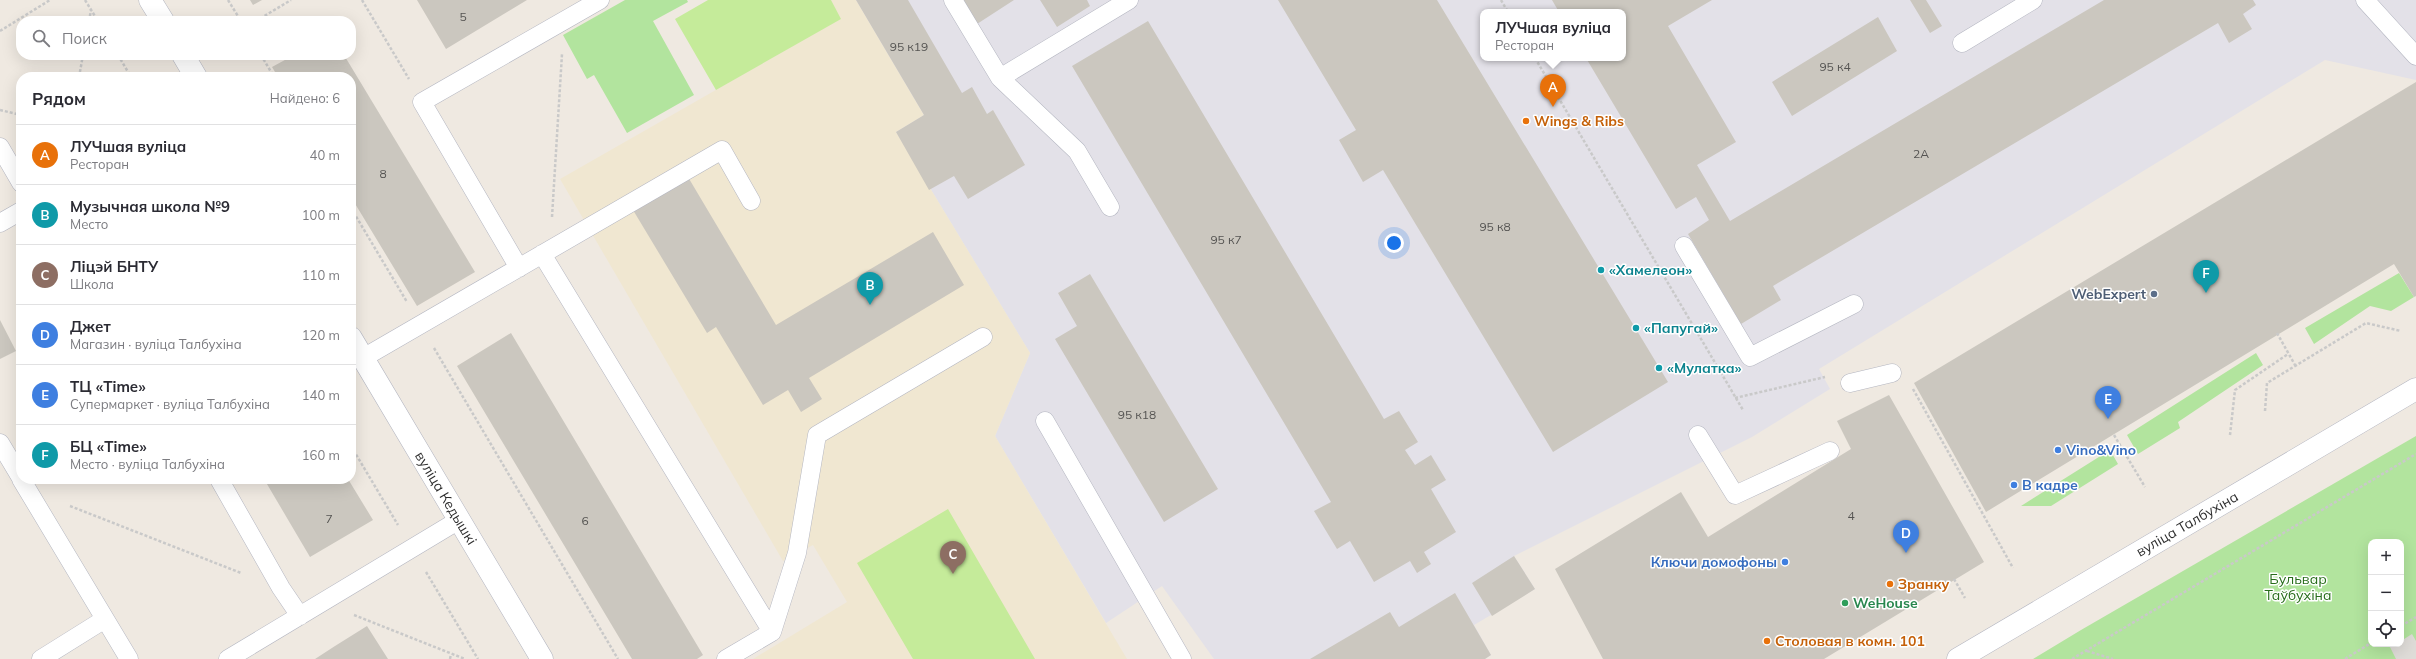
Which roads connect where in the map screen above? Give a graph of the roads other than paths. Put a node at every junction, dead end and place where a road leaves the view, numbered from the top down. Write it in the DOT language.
graph roads {
  1 [pos="150,0"];
  2 [pos="600,0"];
  3 [pos="953,0"];
  4 [pos="1129,0"];
  5 [pos="2032,0"];
  6 [pos="2365,0"];
  7 [pos="160,16"];
  8 [pos="1962,43"];
  9 [pos="2416,56"];
  10 [pos="186,60"];
  11 [pos="193,72"];
  12 [pos="1000,78"];
  13 [pos="0,147"];
  14 [pos="16,174"];
  15 [pos="751,200"];
  16 [pos="1110,207"];
  17 [pos="16,214"];
  18 [pos="0,223"];
  19 [pos="1684,246"];
  20 [pos="546,251"];
  21 [pos="519,268"];
  22 [pos="1854,304"];
  23 [pos="983,337"];
  24 [pos="356,346"];
  25 [pos="363,358"];
  26 [pos="1892,372"];
  27 [pos="1850,383"];
  28 [pos="2416,389"];
  29 [pos="1045,421"];
  30 [pos="1698,435"];
  31 [pos="0,443"];
  32 [pos="1830,450"];
  33 [pos="16,470"];
  34 [pos="24,484"];
  35 [pos="222,484"];
  36 [pos="459,520"];
  37 [pos="300,616"];
  38 [pos="105,619"];
  39 [pos="772,632"];
  40 [pos="41,659"];
  41 [pos="129,659"];
  42 [pos="228,659"];
  43 [pos="542,659"];
  44 [pos="726,659"];
  45 [pos="1182,659"];
  46 [pos="1958,659"];
  1 -- 7 [label="main road"];
  2 -- 21 [label="lane"];
  3 -- 12 [label="lane"];
  4 -- 12 [label="lane"];
  5 -- 8 [label="lane"];
  6 -- 9 [label="lane"];
  10 -- 11 [label="main road"];
  12 -- 16 [label="lane"];
  13 -- 14 [label="lane"];
  15 -- 20 [label="lane"];
  17 -- 18 [label="lane"];
  19 -- 22 [label="lane"];
  20 -- 21 [label="lane"];
  20 -- 39 [label="lane"];
  21 -- 25 [label="lane"];
  23 -- 39 [label="lane"];
  24 -- 25 [label="main road, вуліца Кедышкі"];
  25 -- 36 [label="main road, вуліца Кедышкі"];
  26 -- 27 [label="lane"];
  28 -- 46 [label="main road, вуліца Талбухіна"];
  29 -- 45 [label="lane"];
  30 -- 32 [label="lane"];
  31 -- 33 [label="lane"];
  34 -- 38 [label="lane"];
  35 -- 37 [label="lane"];
  36 -- 37 [label="lane"];
  36 -- 43 [label="main road, вуліца Кедышкі"];
  37 -- 42 [label="lane"];
  38 -- 40 [label="lane"];
  38 -- 41 [label="lane"];
  39 -- 44 [label="lane"];
}
